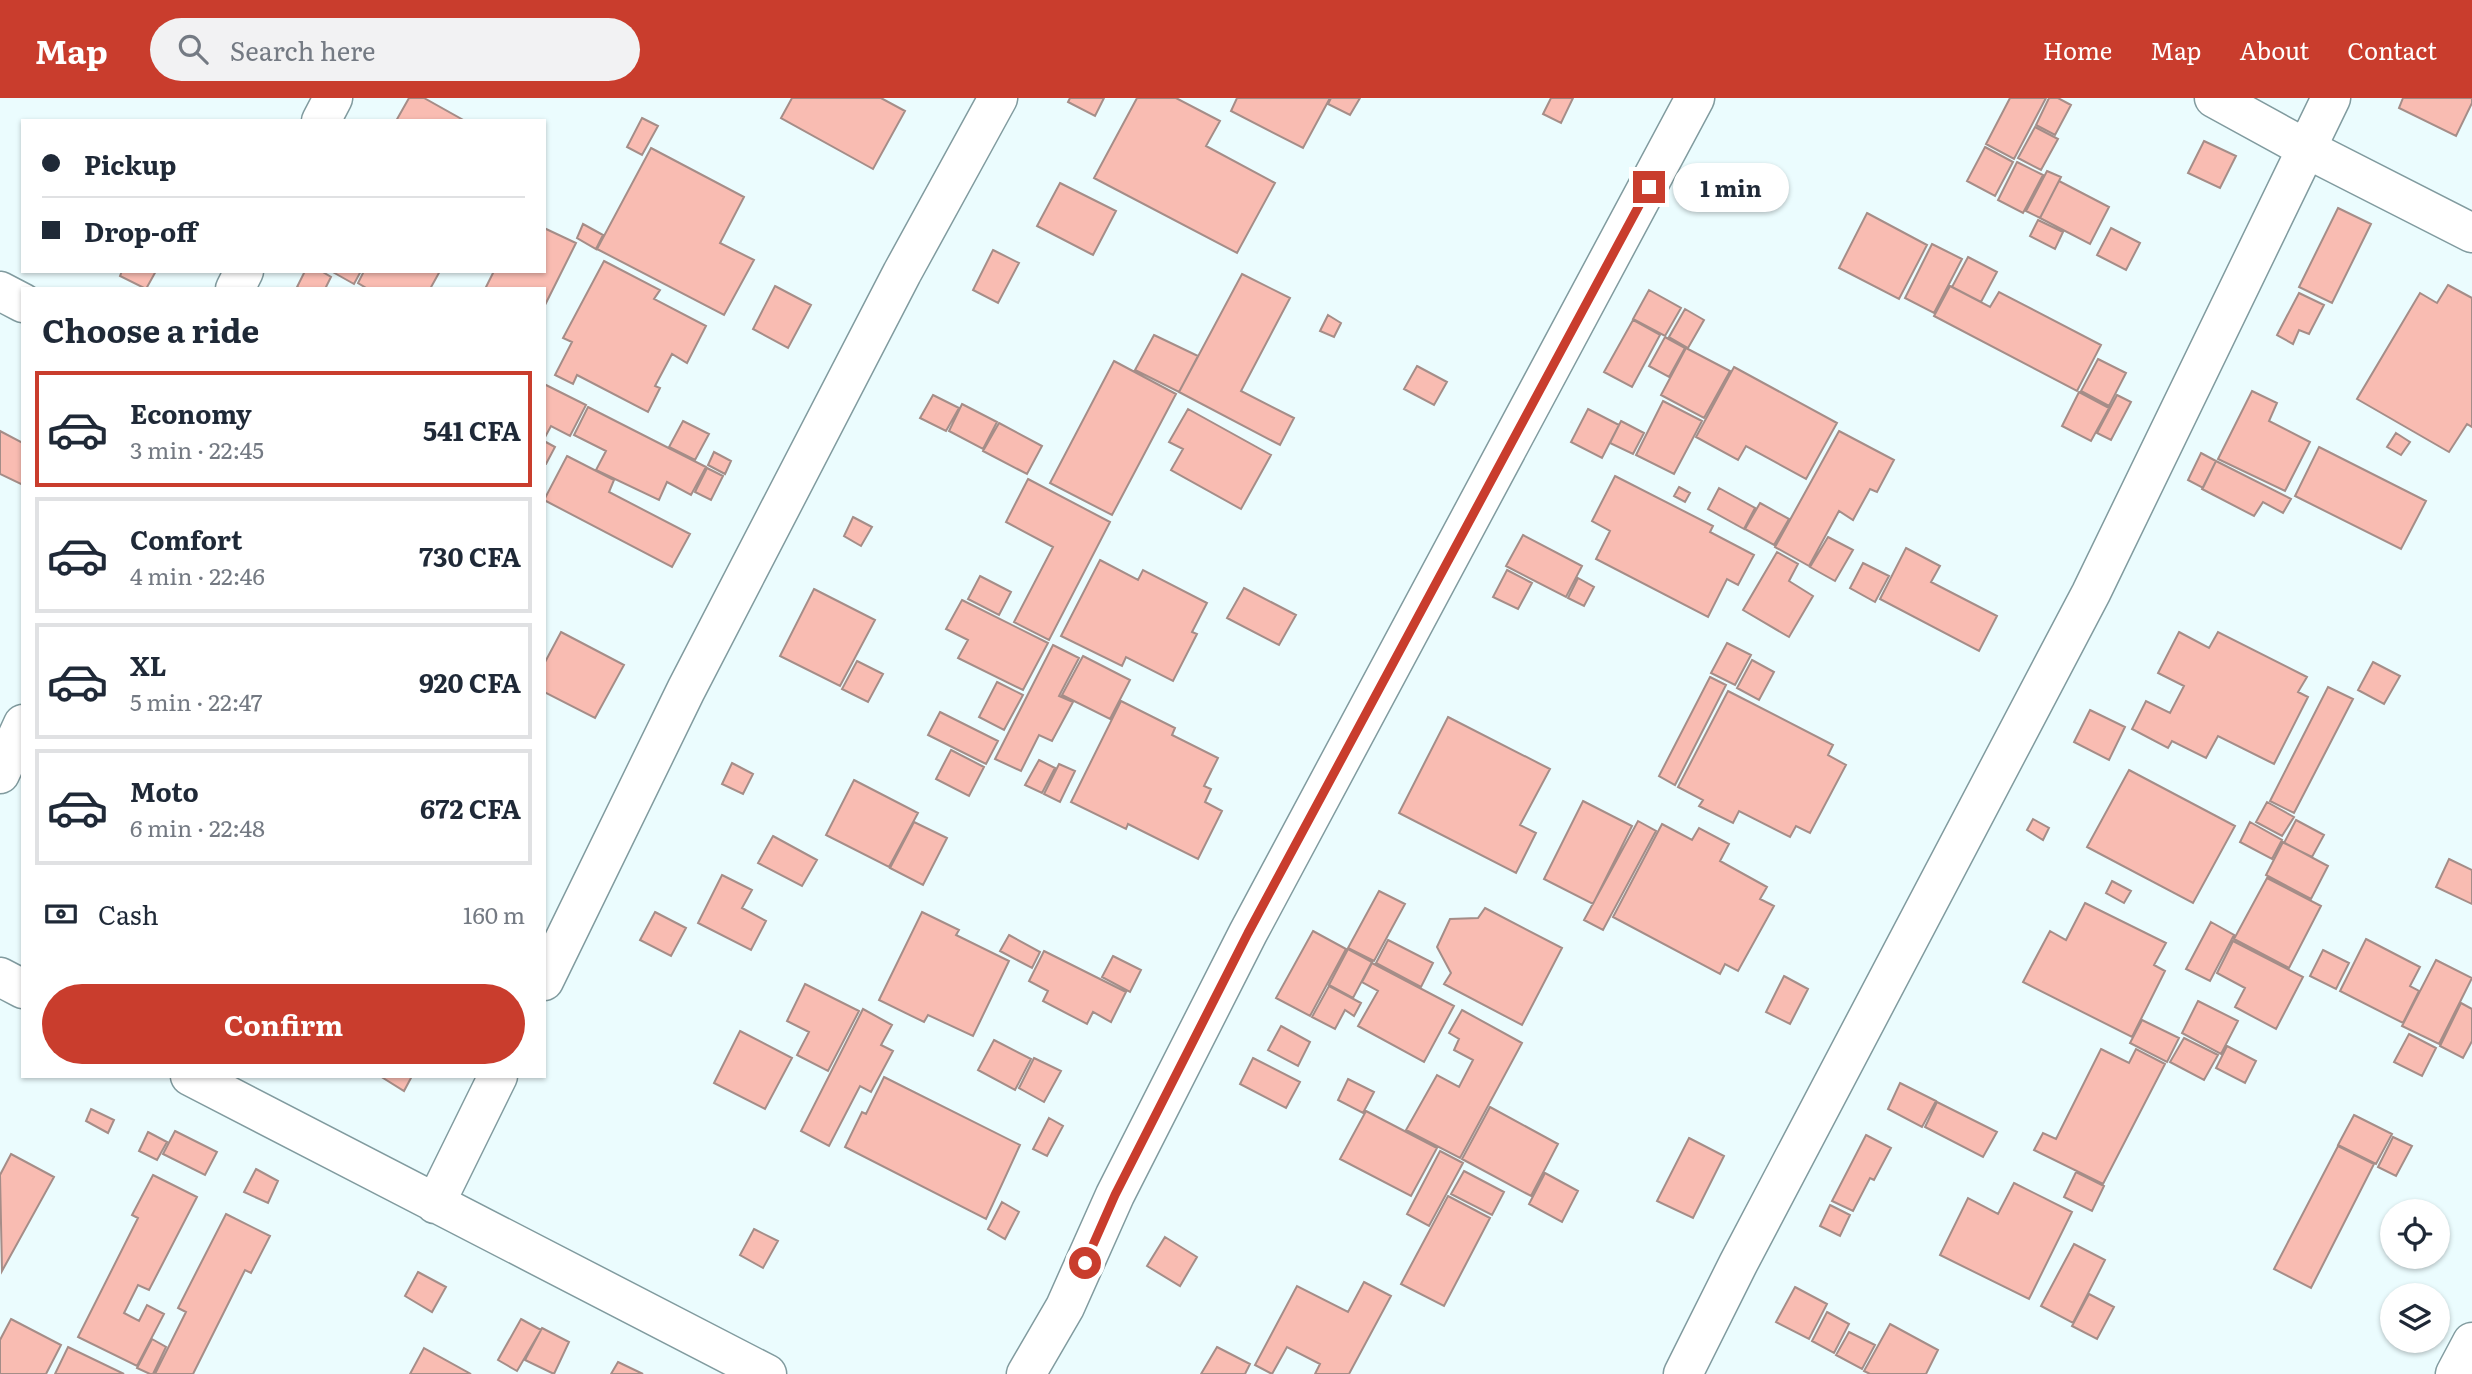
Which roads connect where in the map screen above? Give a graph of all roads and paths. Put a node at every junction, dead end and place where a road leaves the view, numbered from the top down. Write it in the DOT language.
graph roads {
  1 [pos="333,98"];
  2 [pos="998,98"];
  3 [pos="1695,98"];
  4 [pos="2214,98"];
  5 [pos="2331,98"];
  6 [pos="322,119"];
  7 [pos="2305,148"];
  8 [pos="2472,233"];
  9 [pos="0,291"];
  10 [pos="21,302"];
  11 [pos="21,727"];
  12 [pos="0,774"];
  13 [pos="0,977"];
  14 [pos="546,977"];
  15 [pos="21,988"];
  16 [pos="194,1078"];
  17 [pos="497,1078"];
  18 [pos="435,1205"];
  19 [pos="2472,1342"];
  20 [pos="767,1374"];
  21 [pos="1026,1374"];
  22 [pos="1683,1374"];
  23 [pos="2455,1374"];
  1 -- 6 [label="street"];
  2 -- 14 [label="street"];
  3 -- 21 [label="street"];
  4 -- 7 [label="street"];
  5 -- 7 [label="street"];
  7 -- 8 [label="street"];
  7 -- 22 [label="street"];
  9 -- 10 [label="street"];
  11 -- 12 [label="street"];
  13 -- 15 [label="street"];
  16 -- 18 [label="street"];
  17 -- 18 [label="street"];
  18 -- 20 [label="street"];
  19 -- 23 [label="street"];
}
